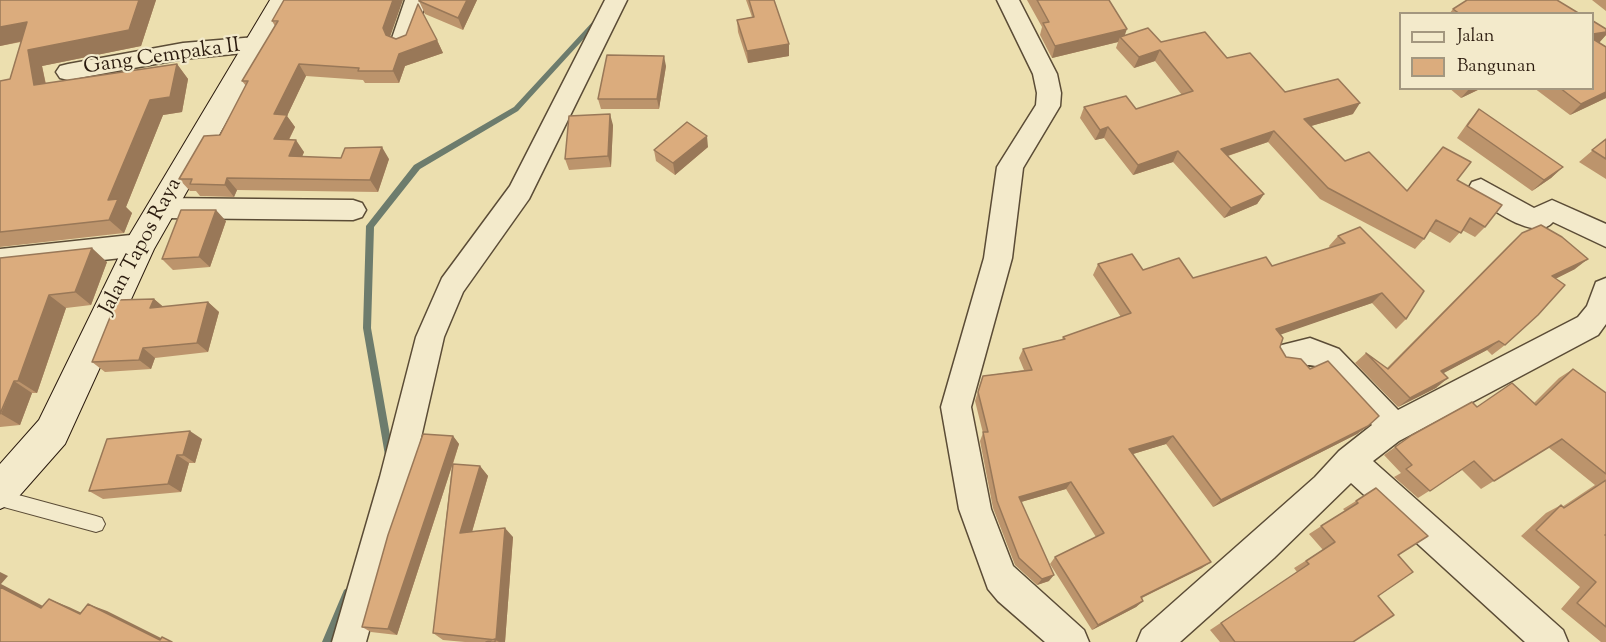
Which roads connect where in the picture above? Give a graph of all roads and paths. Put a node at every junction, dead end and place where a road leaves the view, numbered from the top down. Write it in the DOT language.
graph roads {
  1 [pos="283,0"];
  2 [pos="416,0"];
  3 [pos="616,0"];
  4 [pos="1008,0"];
  5 [pos="402,41"];
  6 [pos="256,45"];
  7 [pos="68,72"];
  8 [pos="1481,189"];
  9 [pos="161,208"];
  10 [pos="353,210"];
  11 [pos="1606,236"];
  12 [pos="140,245"];
  13 [pos="0,260"];
  14 [pos="1606,290"];
  15 [pos="1287,355"];
  16 [pos="1394,427"];
  17 [pos="1350,461"];
  18 [pos="0,491"];
  19 [pos="0,498"];
  20 [pos="96,524"];
  21 [pos="349,642"];
  22 [pos="1072,642"];
  23 [pos="1154,642"];
  24 [pos="1551,642"];
  1 -- 6 [label="main road, Jalan Tapos Raya"];
  2 -- 5 [label="street"];
  3 -- 21 [label="street"];
  4 -- 22 [label="street"];
  6 -- 7 [label="street, Gang Cempaka II"];
  6 -- 9 [label="main road, Jalan Tapos Raya"];
  8 -- 11 [label="street"];
  9 -- 10 [label="street"];
  9 -- 12 [label="main road, Jalan Tapos Raya"];
  12 -- 13 [label="street"];
  12 -- 18 [label="main road, Jalan Tapos Raya"];
  14 -- 16 [label="street"];
  15 -- 16 [label="street"];
  16 -- 17 [label="street"];
  17 -- 23 [label="street"];
  17 -- 24 [label="street"];
  19 -- 20 [label="lane"];
}
